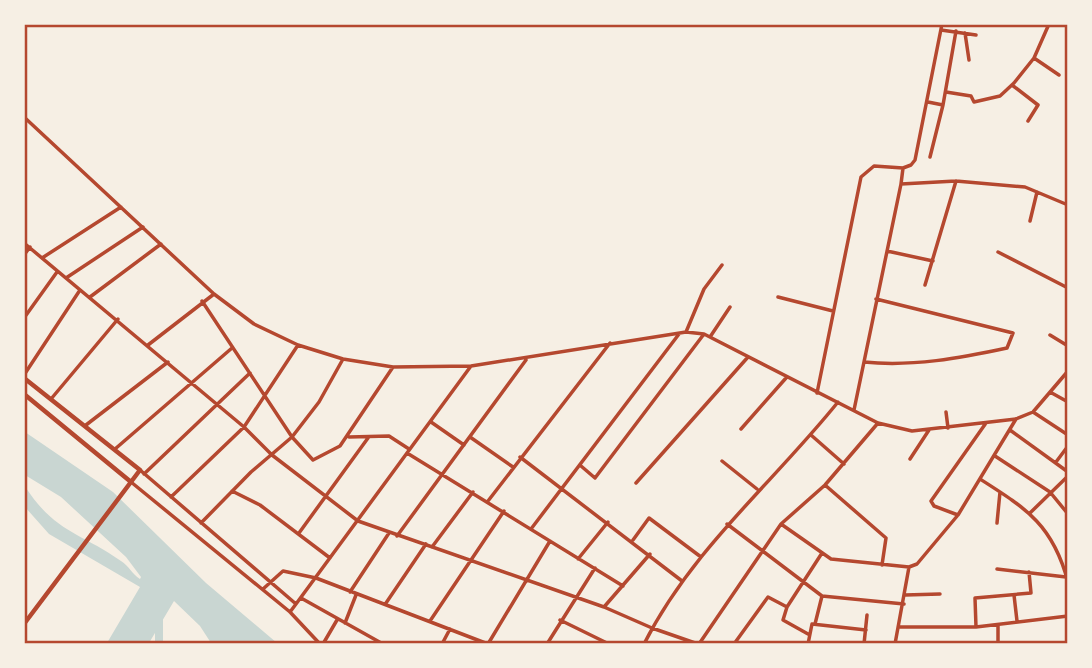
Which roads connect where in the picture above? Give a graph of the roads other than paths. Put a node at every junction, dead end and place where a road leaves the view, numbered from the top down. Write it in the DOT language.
graph roads {
  1 [pos="942,24"];
  2 [pos="1049,24"];
  3 [pos="941,30"];
  4 [pos="956,31"];
  5 [pos="965,33"];
  6 [pos="976,34"];
  7 [pos="1034,58"];
  8 [pos="969,60"];
  9 [pos="1059,75"];
  10 [pos="1012,85"];
  11 [pos="946,92"];
  12 [pos="927,102"];
  13 [pos="943,105"];
  14 [pos="24,117"];
  15 [pos="1028,121"];
  16 [pos="930,157"];
  17 [pos="903,168"];
  18 [pos="956,181"];
  19 [pos="901,184"];
  20 [pos="1037,192"];
  21 [pos="1068,205"];
  22 [pos="121,207"];
  23 [pos="1030,221"];
  24 [pos="143,227"];
  25 [pos="24,243"];
  26 [pos="162,244"];
  27 [pos="30,247"];
  28 [pos="887,251"];
  29 [pos="998,252"];
  30 [pos="24,255"];
  31 [pos="42,258"];
  32 [pos="933,261"];
  33 [pos="722,265"];
  34 [pos="57,272"];
  35 [pos="65,278"];
  36 [pos="925,285"];
  37 [pos="1068,288"];
  38 [pos="80,290"];
  39 [pos="214,294"];
  40 [pos="90,297"];
  41 [pos="778,297"];
  42 [pos="876,299"];
  43 [pos="202,301"];
  44 [pos="730,307"];
  45 [pos="833,311"];
  46 [pos="24,318"];
  47 [pos="118,319"];
  48 [pos="686,332"];
  49 [pos="679,334"];
  50 [pos="704,334"];
  51 [pos="1050,335"];
  52 [pos="710,337"];
  53 [pos="610,343"];
  54 [pos="148,345"];
  55 [pos="298,345"];
  56 [pos="1068,346"];
  57 [pos="232,348"];
  58 [pos="748,357"];
  59 [pos="343,359"];
  60 [pos="527,359"];
  61 [pos="169,362"];
  62 [pos="864,362"];
  63 [pos="471,366"];
  64 [pos="393,367"];
  65 [pos="1068,371"];
  66 [pos="250,373"];
  67 [pos="24,377"];
  68 [pos="786,378"];
  69 [pos="191,382"];
  70 [pos="1050,392"];
  71 [pos="817,393"];
  72 [pos="24,394"];
  73 [pos="267,397"];
  74 [pos="51,400"];
  75 [pos="838,402"];
  76 [pos="1068,402"];
  77 [pos="217,405"];
  78 [pos="854,410"];
  79 [pos="946,412"];
  80 [pos="1033,412"];
  81 [pos="1016,419"];
  82 [pos="431,422"];
  83 [pos="877,423"];
  84 [pos="986,423"];
  85 [pos="86,425"];
  86 [pos="244,427"];
  87 [pos="948,428"];
  88 [pos="741,429"];
  89 [pos="929,430"];
  90 [pos="1009,430"];
  91 [pos="811,435"];
  92 [pos="1068,435"];
  93 [pos="292,437"];
  94 [pos="348,437"];
  95 [pos="470,437"];
  96 [pos="368,438"];
  97 [pos="464,445"];
  98 [pos="1068,446"];
  99 [pos="115,449"];
  100 [pos="408,451"];
  101 [pos="272,455"];
  102 [pos="995,456"];
  103 [pos="520,457"];
  104 [pos="910,459"];
  105 [pos="722,461"];
  106 [pos="1056,462"];
  107 [pos="844,464"];
  108 [pos="580,466"];
  109 [pos="513,467"];
  110 [pos="142,472"];
  111 [pos="1068,474"];
  112 [pos="443,475"];
  113 [pos="980,479"];
  114 [pos="131,482"];
  115 [pos="636,483"];
  116 [pos="825,485"];
  117 [pos="563,488"];
  118 [pos="757,489"];
  119 [pos="232,491"];
  120 [pos="473,491"];
  121 [pos="1000,492"];
  122 [pos="1050,492"];
  123 [pos="324,495"];
  124 [pos="171,497"];
  125 [pos="488,501"];
  126 [pos="504,511"];
  127 [pos="1031,512"];
  128 [pos="1068,514"];
  129 [pos="958,516"];
  130 [pos="358,521"];
  131 [pos="608,522"];
  132 [pos="201,523"];
  133 [pos="997,523"];
  134 [pos="727,524"];
  135 [pos="781,524"];
  136 [pos="531,529"];
  137 [pos="299,533"];
  138 [pos="389,533"];
  139 [pos="397,536"];
  140 [pos="633,540"];
  141 [pos="550,541"];
  142 [pos="426,544"];
  143 [pos="432,547"];
  144 [pos="762,553"];
  145 [pos="821,553"];
  146 [pos="650,554"];
  147 [pos="701,557"];
  148 [pos="330,558"];
  149 [pos="578,559"];
  150 [pos="470,560"];
  151 [pos="882,565"];
  152 [pos="909,567"];
  153 [pos="595,568"];
  154 [pos="997,569"];
  155 [pos="1029,572"];
  156 [pos="316,578"];
  157 [pos="526,579"];
  158 [pos="1067,580"];
  159 [pos="269,581"];
  160 [pos="682,581"];
  161 [pos="803,582"];
  162 [pos="623,586"];
  163 [pos="263,589"];
  164 [pos="350,592"];
  165 [pos="356,594"];
  166 [pos="940,594"];
  167 [pos="905,595"];
  168 [pos="1014,595"];
  169 [pos="822,596"];
  170 [pos="575,597"];
  171 [pos="301,598"];
  172 [pos="386,603"];
  173 [pos="296,604"];
  174 [pos="904,604"];
  175 [pos="604,607"];
  176 [pos="787,607"];
  177 [pos="290,612"];
  178 [pos="867,615"];
  179 [pos="1068,616"];
  180 [pos="337,620"];
  181 [pos="560,620"];
  182 [pos="429,621"];
  183 [pos="1017,621"];
  184 [pos="345,623"];
  185 [pos="24,624"];
  186 [pos="815,624"];
  187 [pos="998,624"];
  188 [pos="900,627"];
  189 [pos="652,628"];
  190 [pos="976,628"];
  191 [pos="450,629"];
  192 [pos="866,630"];
  193 [pos="808,634"];
  194 [pos="322,643"];
  195 [pos="383,643"];
  196 [pos="442,643"];
  197 [pos="488,643"];
  198 [pos="547,643"];
  199 [pos="609,643"];
  200 [pos="644,643"];
  201 [pos="698,643"];
  202 [pos="734,643"];
  203 [pos="808,643"];
  204 [pos="864,643"];
  205 [pos="895,643"];
  206 [pos="998,643"];
  1 -- 3 [label="street"];
  2 -- 7 [label="street"];
  3 -- 4 [label="street"];
  3 -- 12 [label="street"];
  4 -- 5 [label="street"];
  4 -- 11 [label="street"];
  5 -- 6 [label="street"];
  5 -- 8 [label="street"];
  7 -- 9 [label="street"];
  7 -- 10 [label="street"];
  10 -- 11 [label="street"];
  10 -- 15 [label="street"];
  11 -- 13 [label="street"];
  12 -- 13 [label="street"];
  12 -- 17 [label="street"];
  13 -- 16 [label="street"];
  14 -- 22 [label="street"];
  17 -- 19 [label="street"];
  17 -- 45 [label="street"];
  18 -- 19 [label="street"];
  18 -- 20 [label="street"];
  18 -- 32 [label="street"];
  19 -- 28 [label="street"];
  20 -- 21 [label="street"];
  20 -- 23 [label="street"];
  22 -- 24 [label="street"];
  22 -- 31 [label="street"];
  24 -- 26 [label="street"];
  24 -- 35 [label="street"];
  25 -- 27 [label="street"];
  26 -- 39 [label="street"];
  26 -- 40 [label="street"];
  27 -- 30 [label="street"];
  27 -- 31 [label="street"];
  28 -- 32 [label="street"];
  28 -- 42 [label="street"];
  29 -- 37 [label="street"];
  31 -- 34 [label="street"];
  32 -- 36 [label="street"];
  33 -- 48 [label="street"];
  34 -- 35 [label="street"];
  34 -- 46 [label="street"];
  35 -- 38 [label="street"];
  38 -- 40 [label="street"];
  38 -- 67 [label="street"];
  39 -- 43 [label="street"];
  39 -- 55 [label="street"];
  40 -- 47 [label="street"];
  41 -- 45 [label="street"];
  42 -- 62 [label="street"];
  42 -- 62 [label="street"];
  43 -- 54 [label="street"];
  43 -- 57 [label="street"];
  44 -- 52 [label="street"];
  45 -- 71 [label="street"];
  47 -- 54 [label="street"];
  47 -- 74 [label="street"];
  48 -- 49 [label="street"];
  48 -- 50 [label="street"];
  49 -- 53 [label="street"];
  49 -- 108 [label="street"];
  50 -- 52 [label="street"];
  50 -- 108 [label="street"];
  51 -- 56 [label="street"];
  52 -- 58 [label="street"];
  53 -- 60 [label="street"];
  53 -- 103 [label="street"];
  54 -- 61 [label="street"];
  55 -- 59 [label="street"];
  55 -- 73 [label="street"];
  57 -- 66 [label="street"];
  57 -- 69 [label="street"];
  58 -- 68 [label="street"];
  58 -- 115 [label="street"];
  59 -- 64 [label="street"];
  59 -- 93 [label="street"];
  60 -- 63 [label="street"];
  60 -- 95 [label="street"];
  61 -- 69 [label="street"];
  61 -- 85 [label="street"];
  62 -- 78 [label="street"];
  63 -- 64 [label="street"];
  63 -- 82 [label="street"];
  64 -- 94 [label="street"];
  65 -- 70 [label="street"];
  66 -- 73 [label="street"];
  66 -- 77 [label="street"];
  67 -- 74 [label="street"];
  68 -- 71 [label="street"];
  68 -- 88 [label="street"];
  69 -- 77 [label="street"];
  69 -- 99 [label="street"];
  70 -- 76 [label="street"];
  70 -- 80 [label="street"];
  71 -- 75 [label="street"];
  72 -- 114 [label="street"];
  73 -- 86 [label="street"];
  73 -- 93 [label="street"];
  74 -- 85 [label="street"];
  75 -- 78 [label="street"];
  75 -- 91 [label="street"];
  77 -- 86 [label="street"];
  77 -- 110 [label="street"];
  78 -- 83 [label="street"];
  79 -- 87 [label="street"];
  80 -- 81 [label="street"];
  80 -- 92 [label="street"];
  81 -- 84 [label="street"];
  81 -- 90 [label="street"];
  82 -- 97 [label="street"];
  82 -- 100 [label="street"];
  83 -- 89 [label="street"];
  83 -- 107 [label="street"];
  84 -- 87 [label="street"];
  84 -- 129 [label="street"];
  85 -- 99 [label="street"];
  86 -- 101 [label="street"];
  86 -- 124 [label="street"];
  87 -- 89 [label="street"];
  89 -- 104 [label="street"];
  90 -- 102 [label="street"];
  90 -- 106 [label="street"];
  91 -- 107 [label="street"];
  91 -- 118 [label="street"];
  93 -- 94 [label="street"];
  93 -- 101 [label="street"];
  94 -- 96 [label="street"];
  95 -- 97 [label="street"];
  95 -- 109 [label="street"];
  96 -- 100 [label="street"];
  96 -- 123 [label="street"];
  97 -- 112 [label="street"];
  98 -- 106 [label="street"];
  99 -- 110 [label="street"];
  100 -- 112 [label="street"];
  100 -- 130 [label="street"];
  101 -- 119 [label="street"];
  101 -- 123 [label="street"];
  102 -- 113 [label="street"];
  102 -- 122 [label="street"];
  103 -- 109 [label="street"];
  103 -- 117 [label="street"];
  105 -- 118 [label="street"];
  106 -- 111 [label="street"];
  107 -- 116 [label="street"];
  108 -- 117 [label="street"];
  109 -- 125 [label="street"];
  110 -- 114 [label="street"];
  110 -- 124 [label="street"];
  111 -- 122 [label="street"];
  112 -- 120 [label="street"];
  112 -- 139 [label="street"];
  113 -- 121 [label="street"];
  113 -- 129 [label="street"];
  114 -- 163 [label="street"];
  114 -- 185 [label="street"];
  116 -- 135 [label="street"];
  116 -- 151 [label="street"];
  117 -- 131 [label="street"];
  117 -- 136 [label="street"];
  118 -- 134 [label="street"];
  119 -- 132 [label="street"];
  119 -- 137 [label="street"];
  120 -- 125 [label="street"];
  120 -- 143 [label="street"];
  121 -- 127 [label="street"];
  121 -- 133 [label="street"];
  122 -- 127 [label="street"];
  122 -- 128 [label="street"];
  123 -- 130 [label="street"];
  123 -- 137 [label="street"];
  124 -- 132 [label="street"];
  125 -- 126 [label="street"];
  126 -- 136 [label="street"];
  126 -- 150 [label="street"];
  127 -- 158 [label="street"];
  129 -- 152 [label="street"];
  130 -- 138 [label="street"];
  130 -- 148 [label="street"];
  131 -- 140 [label="street"];
  131 -- 149 [label="street"];
  132 -- 159 [label="street"];
  134 -- 144 [label="street"];
  134 -- 147 [label="street"];
  135 -- 144 [label="street"];
  135 -- 145 [label="street"];
  136 -- 141 [label="street"];
  137 -- 148 [label="street"];
  138 -- 139 [label="street"];
  138 -- 164 [label="street"];
  139 -- 142 [label="street"];
  140 -- 146 [label="street"];
  140 -- 147 [label="street"];
  141 -- 149 [label="street"];
  141 -- 157 [label="street"];
  142 -- 143 [label="street"];
  142 -- 172 [label="street"];
  143 -- 150 [label="street"];
  144 -- 161 [label="street"];
  144 -- 201 [label="street"];
  145 -- 151 [label="street"];
  145 -- 161 [label="street"];
  146 -- 160 [label="street"];
  146 -- 162 [label="street"];
  147 -- 160 [label="street"];
  148 -- 156 [label="street"];
  149 -- 153 [label="street"];
  150 -- 157 [label="street"];
  150 -- 182 [label="street"];
  151 -- 152 [label="street"];
  152 -- 167 [label="street"];
  153 -- 162 [label="street"];
  153 -- 170 [label="street"];
  154 -- 155 [label="street"];
  155 -- 158 [label="street"];
  155 -- 168 [label="street"];
  156 -- 159 [label="street"];
  156 -- 164 [label="street"];
  156 -- 171 [label="street"];
  157 -- 170 [label="street"];
  157 -- 197 [label="street"];
  159 -- 163 [label="street"];
  159 -- 173 [label="street"];
  160 -- 189 [label="street"];
  161 -- 169 [label="street"];
  161 -- 176 [label="street"];
  162 -- 175 [label="street"];
  163 -- 177 [label="street"];
  164 -- 165 [label="street"];
  165 -- 172 [label="street"];
  165 -- 184 [label="street"];
  166 -- 167 [label="street"];
  167 -- 174 [label="street"];
  168 -- 183 [label="street"];
  168 -- 190 [label="street"];
  169 -- 174 [label="street"];
  169 -- 186 [label="street"];
  170 -- 175 [label="street"];
  170 -- 181 [label="street"];
  171 -- 173 [label="street"];
  171 -- 180 [label="street"];
  172 -- 182 [label="street"];
  173 -- 177 [label="street"];
  174 -- 188 [label="street"];
  175 -- 189 [label="street"];
  176 -- 193 [label="street"];
  176 -- 202 [label="street"];
  177 -- 194 [label="street"];
  178 -- 192 [label="street"];
  179 -- 183 [label="street"];
  180 -- 184 [label="street"];
  180 -- 194 [label="street"];
  181 -- 198 [label="street"];
  181 -- 199 [label="street"];
  182 -- 191 [label="street"];
  183 -- 187 [label="street"];
  184 -- 195 [label="street"];
  186 -- 192 [label="street"];
  186 -- 193 [label="street"];
  187 -- 190 [label="street"];
  187 -- 206 [label="street"];
  188 -- 190 [label="street"];
  188 -- 205 [label="street"];
  189 -- 200 [label="street"];
  189 -- 201 [label="street"];
  191 -- 196 [label="street"];
  191 -- 197 [label="street"];
  192 -- 204 [label="street"];
  193 -- 203 [label="street"];
}
